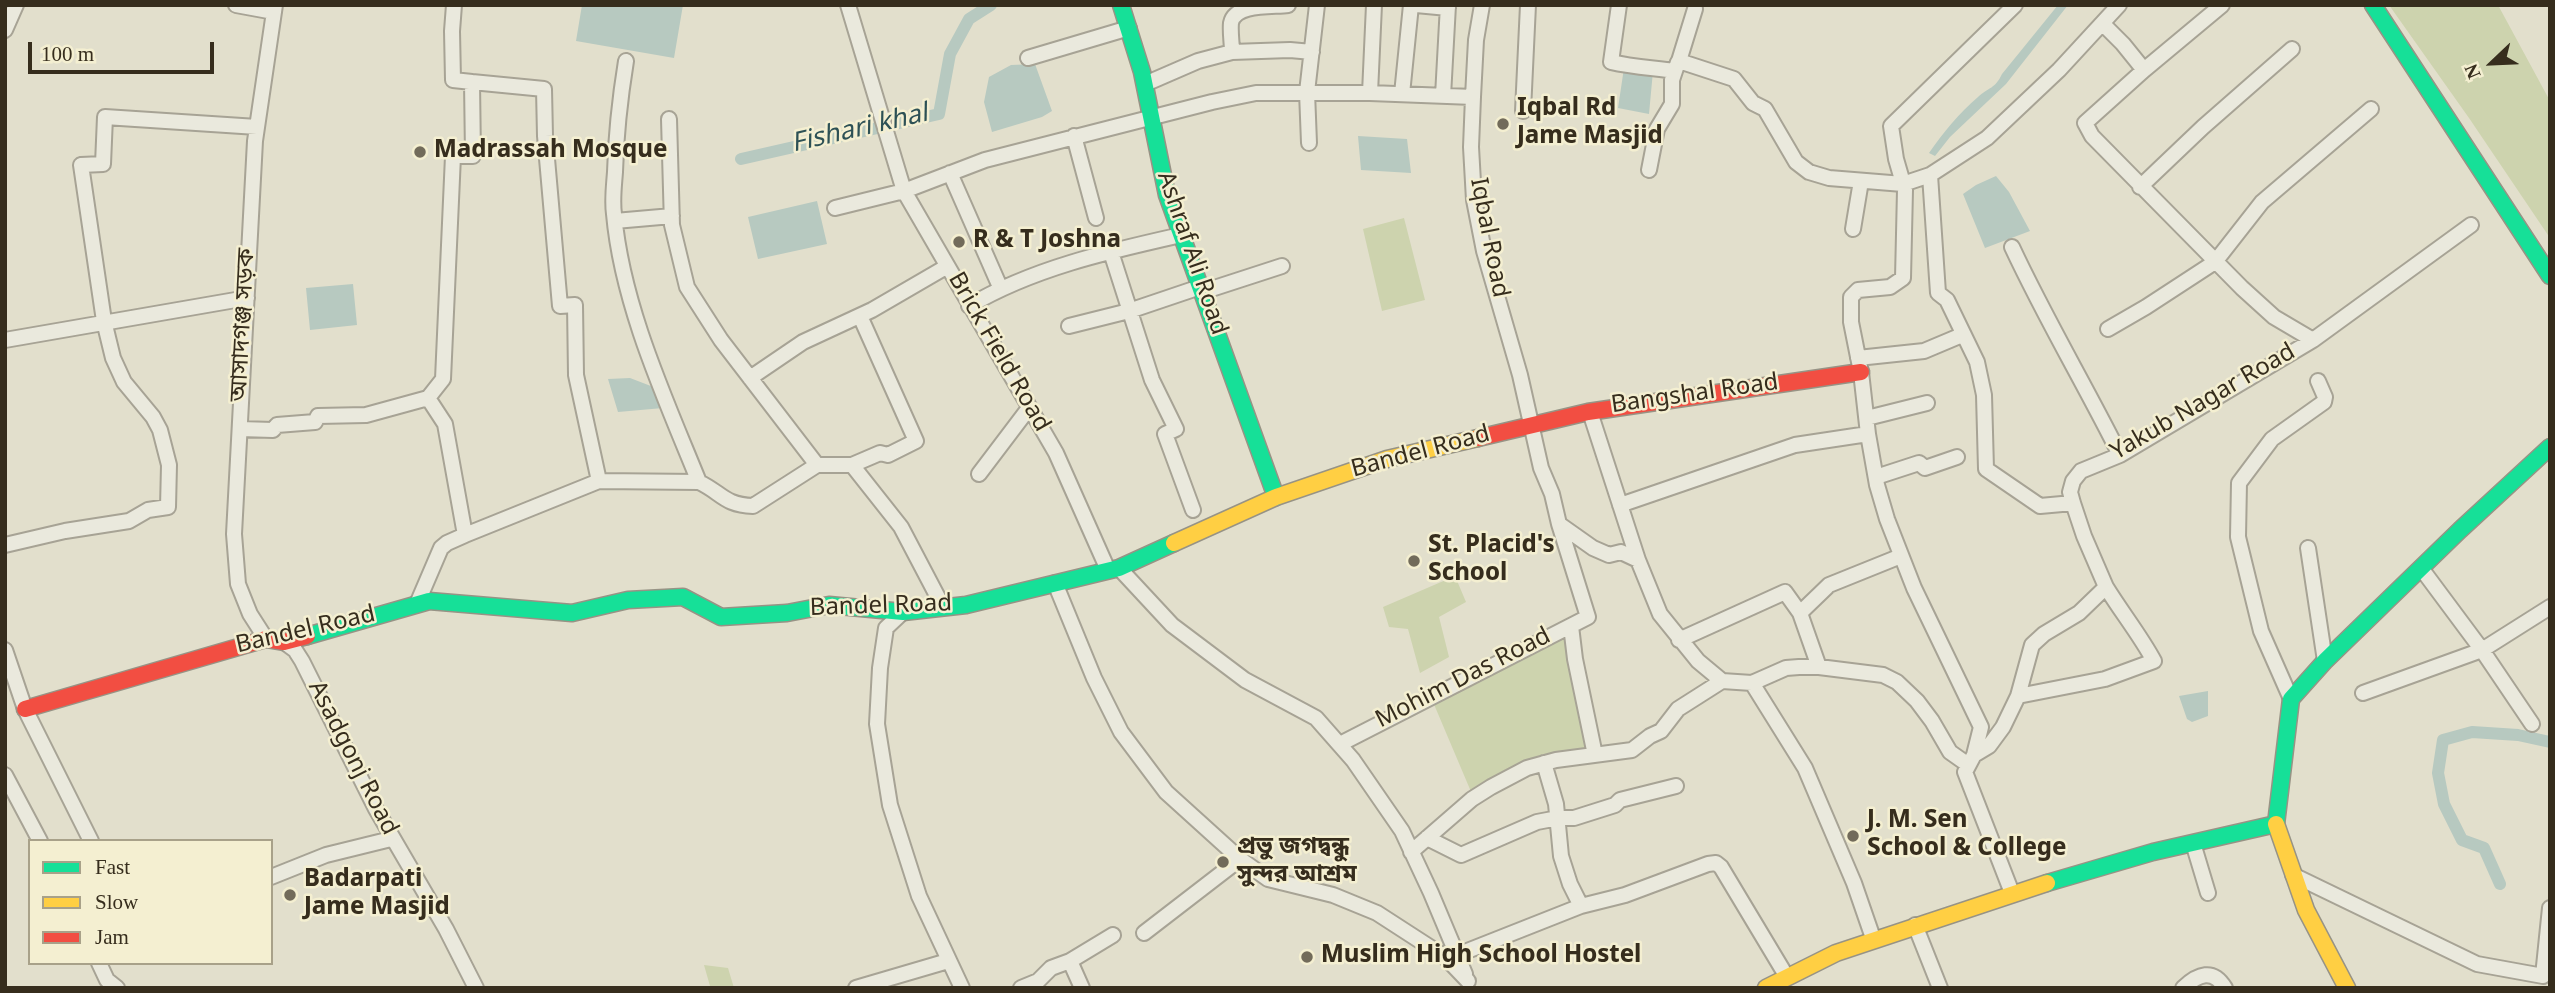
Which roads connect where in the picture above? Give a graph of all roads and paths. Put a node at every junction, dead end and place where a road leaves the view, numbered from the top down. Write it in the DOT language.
graph roads {
  1 [pos="16,5"];
  2 [pos="236,5"];
  3 [pos="454,5"];
  4 [pos="848,5"];
  5 [pos="1121,5"];
  6 [pos="1286,5"];
  7 [pos="1317,5"];
  8 [pos="1374,5"];
  9 [pos="1414,5"];
  10 [pos="1482,5"];
  11 [pos="1528,5"];
  12 [pos="1619,5"];
  13 [pos="2015,5"];
  14 [pos="2119,5"];
  15 [pos="2222,5"];
  16 [pos="2373,5"];
  17 [pos="1448,7"];
  18 [pos="274,9"];
  19 [pos="1696,9"];
  20 [pos="2103,24"];
  21 [pos="1129,28"];
  22 [pos="5,30"];
  23 [pos="2292,49"];
  24 [pos="1232,52"];
  25 [pos="1312,52"];
  26 [pos="1028,58"];
  27 [pos="626,61"];
  28 [pos="1677,66"];
  29 [pos="2144,70"];
  30 [pos="472,82"];
  31 [pos="1144,84"];
  32 [pos="1307,92"];
  33 [pos="1370,93"];
  34 [pos="1402,94"];
  35 [pos="1443,96"];
  36 [pos="1473,97"];
  37 [pos="2371,109"];
  38 [pos="1523,111"];
  39 [pos="1151,118"];
  40 [pos="669,119"];
  41 [pos="257,127"];
  42 [pos="1074,136"];
  43 [pos="1309,143"];
  44 [pos="1650,170"];
  45 [pos="950,173"];
  46 [pos="1930,175"];
  47 [pos="1861,181"];
  48 [pos="1903,184"];
  49 [pos="2140,187"];
  50 [pos="904,191"];
  51 [pos="835,208"];
  52 [pos="672,216"];
  53 [pos="1096,218"];
  54 [pos="615,221"];
  55 [pos="2471,225"];
  56 [pos="1853,229"];
  57 [pos="1181,235"];
  58 [pos="2012,247"];
  59 [pos="1111,253"];
  60 [pos="2215,262"];
  61 [pos="1282,266"];
  62 [pos="946,267"];
  63 [pos="2550,276"];
  64 [pos="1000,287"];
  65 [pos="1201,290"];
  66 [pos="247,298"];
  67 [pos="969,306"];
  68 [pos="1129,311"];
  69 [pos="860,316"];
  70 [pos="104,321"];
  71 [pos="1069,326"];
  72 [pos="2108,329"];
  73 [pos="1962,335"];
  74 [pos="5,340"];
  75 [pos="2313,340"];
  76 [pos="1859,365"];
  77 [pos="750,378"];
  78 [pos="2318,381"];
  79 [pos="428,398"];
  80 [pos="1927,402"];
  81 [pos="1029,408"];
  82 [pos="1590,412"];
  83 [pos="1867,418"];
  84 [pos="1530,426"];
  85 [pos="240,429"];
  86 [pos="1868,435"];
  87 [pos="2550,447"];
  88 [pos="2120,455"];
  89 [pos="1957,457"];
  90 [pos="817,465"];
  91 [pos="852,465"];
  92 [pos="979,474"];
  93 [pos="1876,477"];
  94 [pos="599,481"];
  95 [pos="699,482"];
  96 [pos="1276,497"];
  97 [pos="2073,503"];
  98 [pos="1620,505"];
  99 [pos="1193,510"];
  100 [pos="1559,524"];
  101 [pos="466,535"];
  102 [pos="5,545"];
  103 [pos="2308,548"];
  104 [pos="1901,556"];
  105 [pos="1638,560"];
  106 [pos="2421,568"];
  107 [pos="1113,569"];
  108 [pos="1055,583"];
  109 [pos="2106,587"];
  110 [pos="418,604"];
  111 [pos="943,607"];
  112 [pos="2550,607"];
  113 [pos="903,612"];
  114 [pos="1800,613"];
  115 [pos="1571,625"];
  116 [pos="266,639"];
  117 [pos="1679,640"];
  118 [pos="284,642"];
  119 [pos="5,650"];
  120 [pos="2482,650"];
  121 [pos="2325,662"];
  122 [pos="1819,667"];
  123 [pos="1722,681"];
  124 [pos="1752,683"];
  125 [pos="2363,693"];
  126 [pos="2018,696"];
  127 [pos="2291,699"];
  128 [pos="25,709"];
  129 [pos="2532,724"];
  130 [pos="1340,744"];
  131 [pos="1595,755"];
  132 [pos="1970,759"];
  133 [pos="1544,764"];
  134 [pos="5,775"];
  135 [pos="1676,786"];
  136 [pos="1558,818"];
  137 [pos="2276,824"];
  138 [pos="1427,838"];
  139 [pos="39,839"];
  140 [pos="90,839"];
  141 [pos="391,839"];
  142 [pos="2193,843"];
  143 [pos="1411,852"];
  144 [pos="1240,859"];
  145 [pos="2293,875"];
  146 [pos="273,876"];
  147 [pos="2208,893"];
  148 [pos="2012,894"];
  149 [pos="1581,906"];
  150 [pos="2550,908"];
  151 [pos="1915,925"];
  152 [pos="1144,933"];
  153 [pos="1113,935"];
  154 [pos="1873,938"];
  155 [pos="1457,955"];
  156 [pos="948,961"];
  157 [pos="1070,961"];
  158 [pos="100,965"];
  159 [pos="113,965"];
  160 [pos="2546,977"];
  161 [pos="1469,984"];
  162 [pos="1776,984"];
  163 [pos="109,985"];
  164 [pos="2343,986"];
  165 [pos="476,988"];
  166 [pos="856,988"];
  167 [pos="962,988"];
  168 [pos="1021,988"];
  169 [pos="1082,988"];
  170 [pos="1940,988"];
  171 [pos="2183,988"];
  172 [pos="2225,988"];
  1 -- 22 [label="street"];
  2 -- 18 [label="street"];
  3 -- 30 [label="street"];
  4 -- 50 [label="street, Brick Field Road"];
  5 -- 21 [label="street, Ashraf Ali Road"];
  6 -- 24 [label="street"];
  7 -- 25 [label="street"];
  8 -- 33 [label="street"];
  9 -- 17 [label="street"];
  9 -- 34 [label="street"];
  10 -- 36 [label="street, Iqbal Road"];
  11 -- 38 [label="street"];
  12 -- 28 [label="street"];
  13 -- 48 [label="street"];
  14 -- 20 [label="street"];
  15 -- 29 [label="street, Yakub Nagar Road"];
  16 -- 63 [label="street"];
  17 -- 35 [label="street"];
  18 -- 41 [label="street, আসাদগঞ্জ সড়ক"];
  19 -- 28 [label="street"];
  20 -- 29 [label="street"];
  20 -- 46 [label="street"];
  21 -- 26 [label="street"];
  21 -- 31 [label="street, Ashraf Ali Road"];
  23 -- 49 [label="street"];
  24 -- 25 [label="street"];
  24 -- 31 [label="street"];
  25 -- 32 [label="street"];
  27 -- 54 [label="street"];
  28 -- 44 [label="street"];
  28 -- 47 [label="street"];
  29 -- 49 [label="street, Yakub Nagar Road"];
  30 -- 79 [label="street"];
  30 -- 94 [label="street"];
  31 -- 39 [label="street, Ashraf Ali Road"];
  32 -- 33 [label="street"];
  32 -- 39 [label="street"];
  32 -- 43 [label="street"];
  33 -- 34 [label="street"];
  34 -- 35 [label="street"];
  35 -- 36 [label="street"];
  36 -- 84 [label="street, Iqbal Road"];
  37 -- 60 [label="street"];
  39 -- 42 [label="street"];
  39 -- 57 [label="street, Ashraf Ali Road"];
  40 -- 52 [label="street"];
  41 -- 66 [label="street, আসাদগঞ্জ সড়ক"];
  41 -- 70 [label="street"];
  42 -- 45 [label="street"];
  42 -- 53 [label="street"];
  45 -- 50 [label="street"];
  45 -- 64 [label="street"];
  46 -- 48 [label="street"];
  46 -- 73 [label="street"];
  47 -- 48 [label="street"];
  47 -- 56 [label="street"];
  48 -- 76 [label="street"];
  49 -- 60 [label="street, Yakub Nagar Road"];
  50 -- 51 [label="street"];
  50 -- 62 [label="street, Brick Field Road"];
  52 -- 54 [label="street"];
  52 -- 77 [label="street"];
  54 -- 95 [label="street"];
  55 -- 75 [label="street"];
  57 -- 59 [label="street"];
  57 -- 65 [label="street, Ashraf Ali Road"];
  58 -- 88 [label="street"];
  59 -- 64 [label="street"];
  59 -- 68 [label="street"];
  60 -- 72 [label="street"];
  60 -- 75 [label="street, Yakub Nagar Road"];
  61 -- 65 [label="street"];
  62 -- 67 [label="street, Brick Field Road"];
  62 -- 69 [label="street"];
  64 -- 67 [label="street"];
  65 -- 68 [label="street"];
  65 -- 96 [label="street, Ashraf Ali Road"];
  66 -- 70 [label="street"];
  66 -- 85 [label="street, আসাদগঞ্জ সড়ক"];
  67 -- 81 [label="street, Brick Field Road"];
  68 -- 71 [label="street"];
  68 -- 99 [label="street"];
  69 -- 77 [label="street"];
  69 -- 91 [label="street"];
  70 -- 74 [label="street"];
  70 -- 102 [label="street"];
  73 -- 76 [label="street"];
  73 -- 97 [label="street"];
  75 -- 88 [label="street, Yakub Nagar Road"];
  76 -- 82 [label="street, Bangshal Road"];
  76 -- 83 [label="street"];
  77 -- 90 [label="street"];
  78 -- 127 [label="street"];
  79 -- 85 [label="street"];
  79 -- 101 [label="street"];
  80 -- 83 [label="street"];
  81 -- 92 [label="street"];
  81 -- 107 [label="street, Brick Field Road"];
  82 -- 84 [label="street, Bangshal Road"];
  82 -- 98 [label="street"];
  83 -- 86 [label="street"];
  84 -- 96 [label="street, Bandel Road"];
  84 -- 100 [label="street"];
  85 -- 116 [label="street, আসাদগঞ্জ সড়ক"];
  86 -- 93 [label="street"];
  86 -- 98 [label="street"];
  87 -- 106 [label="street"];
  88 -- 97 [label="street, Yakub Nagar Road"];
  89 -- 93 [label="street"];
  90 -- 91 [label="street"];
  90 -- 95 [label="street"];
  91 -- 111 [label="street"];
  93 -- 104 [label="street"];
  94 -- 95 [label="street"];
  94 -- 101 [label="street"];
  96 -- 107 [label="street, Bandel Road"];
  97 -- 109 [label="street"];
  98 -- 105 [label="street"];
  100 -- 105 [label="street"];
  100 -- 115 [label="street, Mohim Das Road"];
  101 -- 110 [label="street"];
  103 -- 121 [label="street"];
  104 -- 114 [label="street"];
  104 -- 132 [label="street"];
  105 -- 117 [label="street"];
  106 -- 120 [label="street"];
  106 -- 121 [label="street"];
  107 -- 108 [label="street, Bandel Road"];
  107 -- 130 [label="street"];
  108 -- 111 [label="street, Bandel Road"];
  108 -- 144 [label="street"];
  109 -- 126 [label="street"];
  109 -- 126 [label="street"];
  110 -- 113 [label="street, Bandel Road"];
  110 -- 118 [label="street, Bandel Road"];
  111 -- 113 [label="street, Bandel Road"];
  112 -- 120 [label="street"];
  113 -- 156 [label="street"];
  114 -- 117 [label="street"];
  114 -- 122 [label="street"];
  115 -- 130 [label="street, Mohim Das Road"];
  115 -- 131 [label="street"];
  116 -- 118 [label="street, Bandel Road"];
  116 -- 128 [label="street, Bandel Road"];
  117 -- 123 [label="street"];
  118 -- 141 [label="street, Asadgonj Road"];
  119 -- 128 [label="street"];
  120 -- 125 [label="street"];
  120 -- 129 [label="street"];
  121 -- 127 [label="street"];
  122 -- 124 [label="street"];
  122 -- 132 [label="street"];
  123 -- 124 [label="street"];
  123 -- 131 [label="street"];
  124 -- 154 [label="street"];
  126 -- 132 [label="street"];
  127 -- 137 [label="street"];
  128 -- 140 [label="street"];
  130 -- 143 [label="street"];
  131 -- 133 [label="street"];
  132 -- 148 [label="street"];
  133 -- 136 [label="street"];
  133 -- 138 [label="street"];
  134 -- 139 [label="street"];
  135 -- 136 [label="street"];
  136 -- 138 [label="street"];
  136 -- 149 [label="street"];
  137 -- 142 [label="street"];
  137 -- 145 [label="street"];
  138 -- 143 [label="street"];
  141 -- 146 [label="street"];
  141 -- 165 [label="street, Asadgonj Road"];
  142 -- 147 [label="street"];
  142 -- 148 [label="street"];
  143 -- 155 [label="street"];
  144 -- 152 [label="street"];
  144 -- 161 [label="street"];
  145 -- 160 [label="street"];
  145 -- 164 [label="street"];
  148 -- 151 [label="street"];
  149 -- 155 [label="street"];
  149 -- 162 [label="street"];
  150 -- 160 [label="street"];
  151 -- 154 [label="street"];
  151 -- 170 [label="street"];
  153 -- 157 [label="street"];
  154 -- 162 [label="street"];
  155 -- 161 [label="street"];
  156 -- 166 [label="street"];
  156 -- 167 [label="street"];
  157 -- 168 [label="street"];
  157 -- 169 [label="street"];
  158 -- 163 [label="street"];
  159 -- 163 [label="street"];
  171 -- 172 [label="street"];
}
